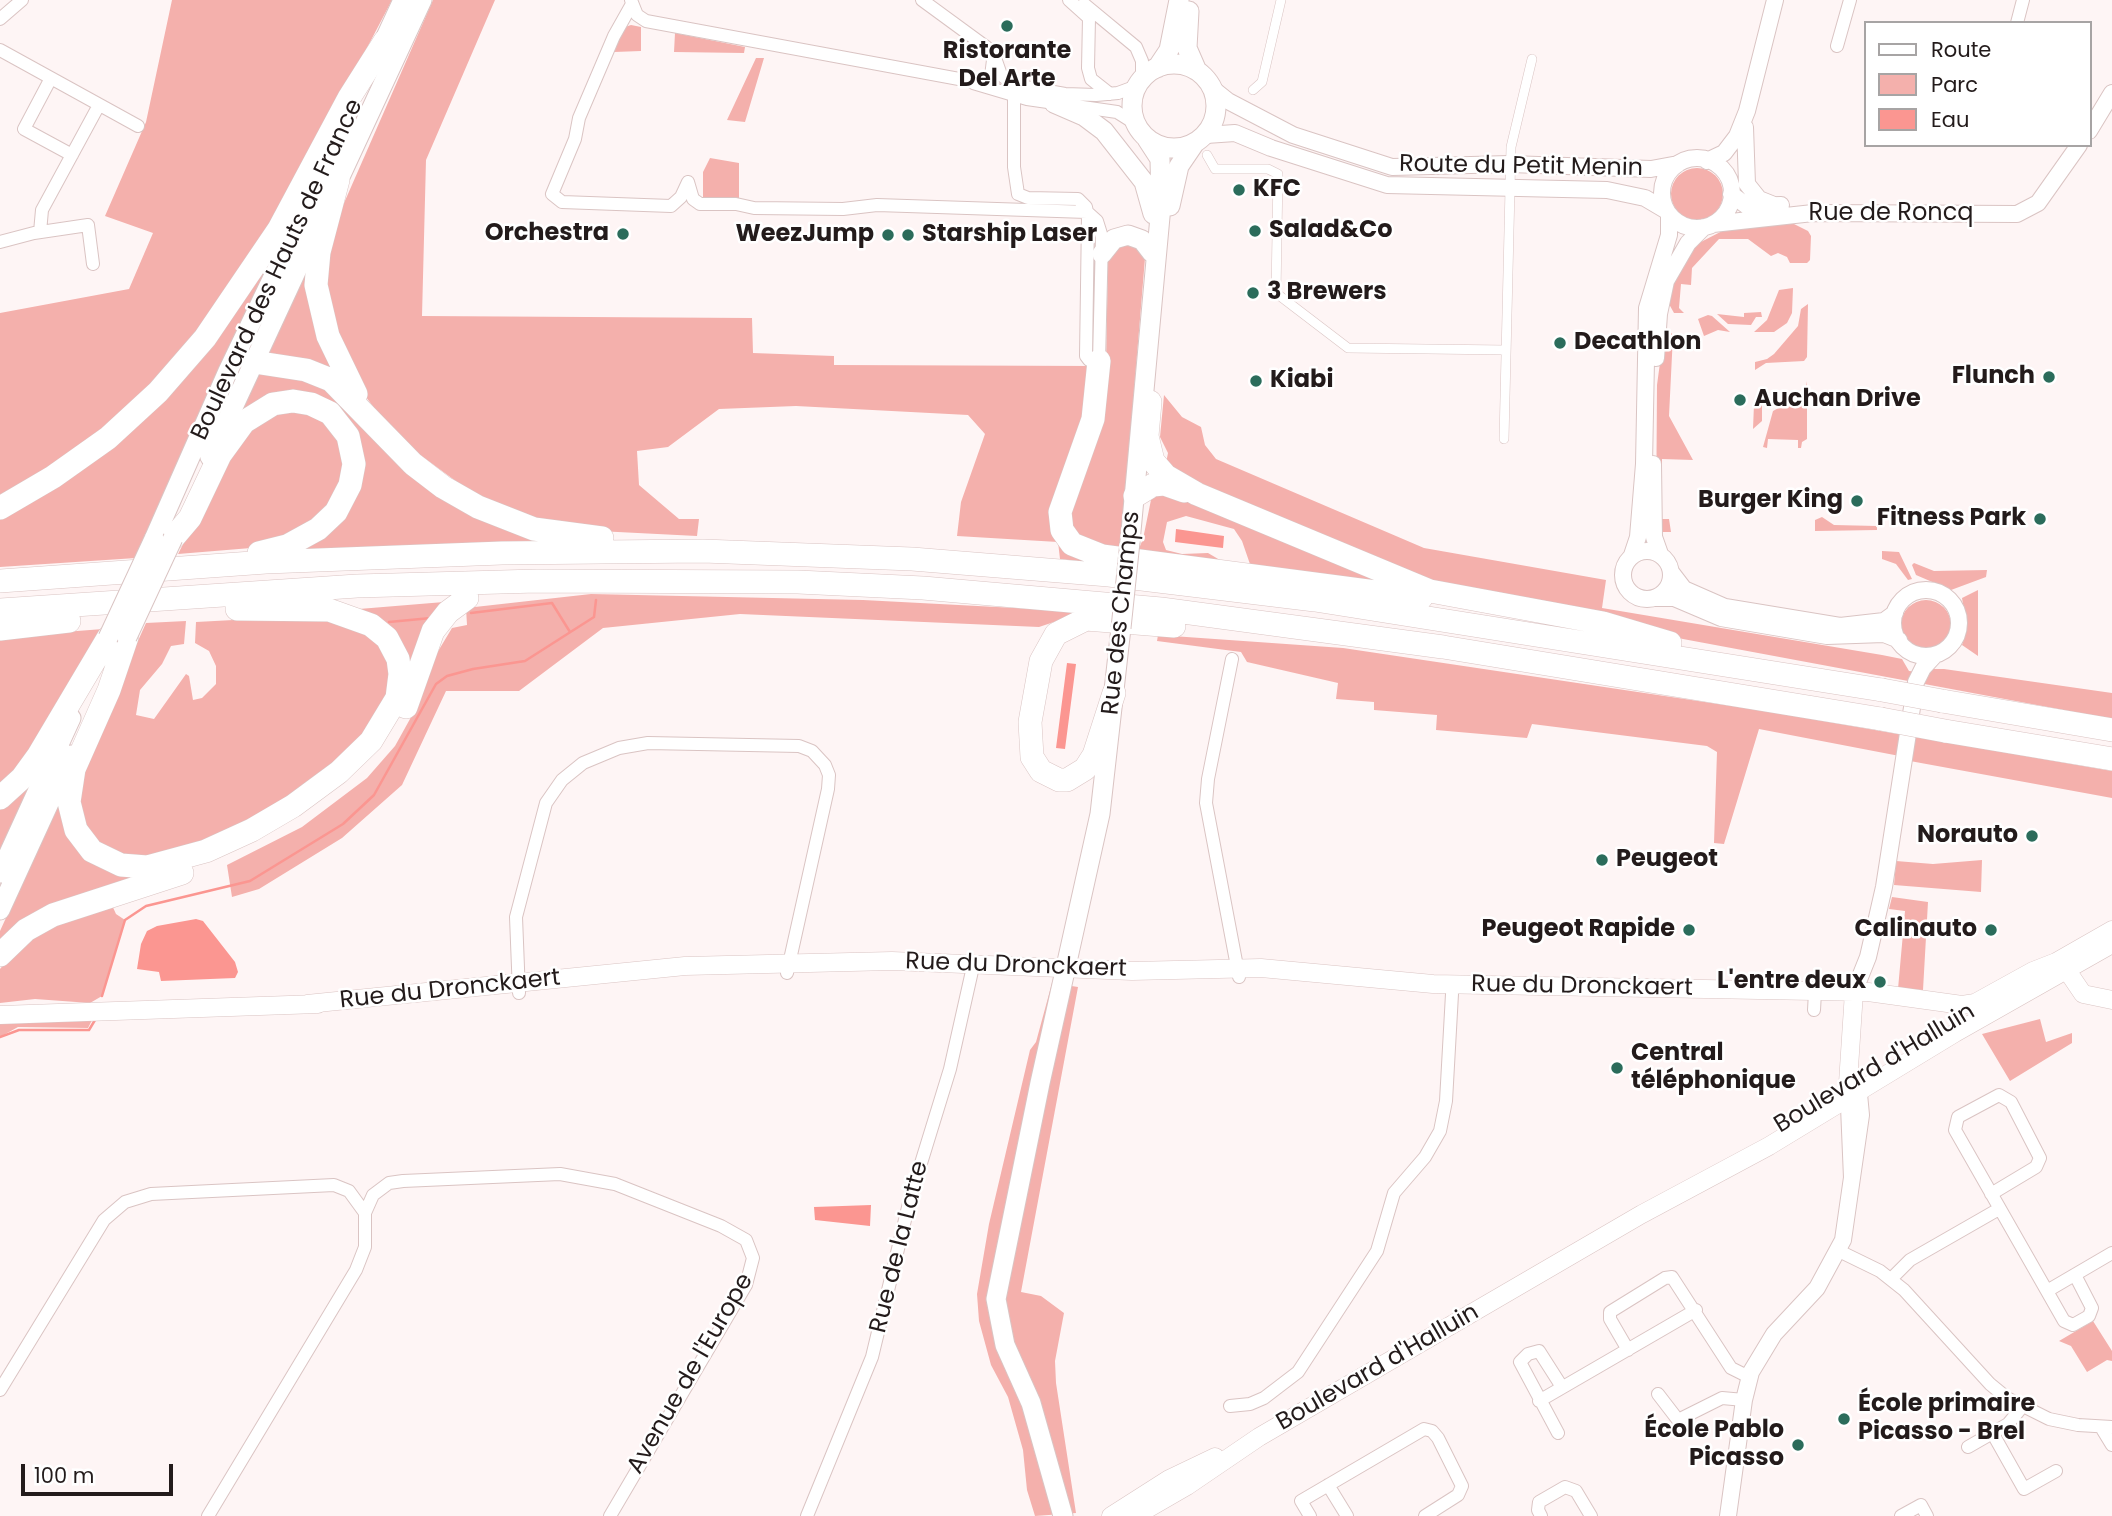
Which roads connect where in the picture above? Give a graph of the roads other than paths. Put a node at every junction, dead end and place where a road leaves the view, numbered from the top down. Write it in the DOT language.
graph roads {
  1 [pos="22,0"];
  2 [pos="403,0"];
  3 [pos="422,0"];
  4 [pos="922,0"];
  5 [pos="1069,0"];
  6 [pos="1078,0"];
  7 [pos="1179,0"];
  8 [pos="1190,0"];
  9 [pos="1281,0"];
  10 [pos="1775,0"];
  11 [pos="1850,0"];
  12 [pos="2023,0"];
  13 [pos="631,2"];
  14 [pos="0,19"];
  15 [pos="2018,21"];
  16 [pos="385,41"];
  17 [pos="1837,47"];
  18 [pos="0,50"];
  19 [pos="989,50"];
  20 [pos="1532,59"];
  21 [pos="1197,71"];
  22 [pos="51,78"];
  23 [pos="1145,78"];
  24 [pos="959,79"];
  25 [pos="1213,89"];
  26 [pos="1253,90"];
  27 [pos="2112,93"];
  28 [pos="1111,94"];
  29 [pos="1014,96"];
  30 [pos="1054,103"];
  31 [pos="99,105"];
  32 [pos="1746,111"];
  33 [pos="138,126"];
  34 [pos="1745,127"];
  35 [pos="2091,128"];
  36 [pos="1141,131"];
  37 [pos="1202,145"];
  38 [pos="2077,147"];
  39 [pos="72,155"];
  40 [pos="1707,161"];
  41 [pos="1510,164"];
  42 [pos="1678,164"];
  43 [pos="1013,167"];
  44 [pos="338,180"];
  45 [pos="2053,180"];
  46 [pos="1509,190"];
  47 [pos="1731,191"];
  48 [pos="992,206"];
  49 [pos="1776,206"];
  50 [pos="1087,212"];
  51 [pos="1668,213"];
  52 [pos="1708,226"];
  53 [pos="40,232"];
  54 [pos="0,242"];
  55 [pos="1152,253"];
  56 [pos="1102,254"];
  57 [pos="93,264"];
  58 [pos="1154,284"];
  59 [pos="1506,350"];
  60 [pos="1099,361"];
  61 [pos="254,362"];
  62 [pos="1150,402"];
  63 [pos="215,406"];
  64 [pos="1142,425"];
  65 [pos="377,426"];
  66 [pos="1504,439"];
  67 [pos="1197,494"];
  68 [pos="1135,496"];
  69 [pos="0,508"];
  70 [pos="163,538"];
  71 [pos="779,553"];
  72 [pos="1660,554"];
  73 [pos="1632,555"];
  74 [pos="188,567"];
  75 [pos="1671,572"];
  76 [pos="0,581"];
  77 [pos="638,583"];
  78 [pos="467,597"];
  79 [pos="1656,598"];
  80 [pos="1511,606"];
  81 [pos="237,609"];
  82 [pos="0,610"];
  83 [pos="1895,613"];
  84 [pos="0,627"];
  85 [pos="117,637"];
  86 [pos="1904,646"];
  87 [pos="1443,647"];
  88 [pos="1935,655"];
  89 [pos="1232,659"];
  90 [pos="1763,670"];
  91 [pos="1916,682"];
  92 [pos="1114,693"];
  93 [pos="2112,730"];
  94 [pos="2112,759"];
  95 [pos="0,799"];
  96 [pos="0,873"];
  97 [pos="0,910"];
  98 [pos="2112,930"];
  99 [pos="2112,944"];
  100 [pos="0,955"];
  101 [pos="788,968"];
  102 [pos="2060,969"];
  103 [pos="972,971"];
  104 [pos="1069,972"];
  105 [pos="1239,972"];
  106 [pos="519,988"];
  107 [pos="1725,990"];
  108 [pos="1854,992"];
  109 [pos="1452,994"];
  110 [pos="2112,1000"];
  111 [pos="2112,1007"];
  112 [pos="0,1008"];
  113 [pos="94,1010"];
  114 [pos="0,1015"];
  115 [pos="1851,1091"];
  116 [pos="1991,1194"];
  117 [pos="2000,1209"];
  118 [pos="365,1213"];
  119 [pos="1839,1251"];
  120 [pos="2112,1253"];
  121 [pos="2075,1275"];
  122 [pos="1891,1279"];
  123 [pos="2047,1291"];
  124 [pos="1696,1310"];
  125 [pos="1628,1350"];
  126 [pos="1749,1377"];
  127 [pos="1562,1387"];
  128 [pos="0,1390"];
  129 [pos="1658,1394"];
  130 [pos="1744,1400"];
  131 [pos="1539,1401"];
  132 [pos="1230,1406"];
  133 [pos="2022,1407"];
  134 [pos="1036,1420"];
  135 [pos="2107,1427"];
  136 [pos="1558,1433"];
  137 [pos="1993,1434"];
  138 [pos="1259,1437"];
  139 [pos="2112,1446"];
  140 [pos="1968,1447"];
  141 [pos="2056,1471"];
  142 [pos="1328,1485"];
  143 [pos="208,1516"];
  144 [pos="610,1516"];
  145 [pos="807,1516"];
  146 [pos="1055,1516"];
  147 [pos="1063,1516"];
  148 [pos="1111,1516"];
  149 [pos="1135,1516"];
  150 [pos="1310,1516"];
  151 [pos="1347,1516"];
  152 [pos="1425,1516"];
  153 [pos="1541,1516"];
  154 [pos="1591,1516"];
  155 [pos="1728,1516"];
  156 [pos="1901,1516"];
  157 [pos="1927,1516"];
  1 -- 14 [label="street"];
  2 -- 16 [label="main road, Boulevard des Hauts de France"];
  3 -- 44 [label="main road, Boulevard des Hauts de France"];
  4 -- 19 [label="street"];
  5 -- 28 [label="street"];
  6 -- 23 [label="street"];
  7 -- 23 [label="main road"];
  8 -- 21 [label="main road"];
  9 -- 26 [label="street"];
  10 -- 32 [label="street"];
  11 -- 17 [label="street"];
  12 -- 15 [label="street"];
  13 -- 24 [label="street"];
  13 -- 48 [label="street"];
  16 -- 63 [label="main road, Boulevard des Hauts de France"];
  16 -- 69 [label="highway"];
  18 -- 22 [label="street"];
  19 -- 24 [label="street"];
  19 -- 28 [label="street"];
  20 -- 41 [label="street"];
  21 -- 23 [label="main road"];
  21 -- 25 [label="main road"];
  22 -- 31 [label="street"];
  22 -- 39 [label="street"];
  23 -- 28 [label="street"];
  23 -- 36 [label="main road"];
  24 -- 29 [label="street"];
  25 -- 37 [label="main road"];
  25 -- 41 [label="street, Route du Petit Menin"];
  27 -- 35 [label="street"];
  29 -- 30 [label="street"];
  29 -- 43 [label="street"];
  30 -- 36 [label="street"];
  30 -- 55 [label="main road"];
  31 -- 33 [label="street"];
  31 -- 39 [label="street"];
  32 -- 34 [label="street"];
  32 -- 40 [label="street"];
  34 -- 47 [label="street"];
  34 -- 49 [label="street"];
  36 -- 37 [label="main road"];
  36 -- 58 [label="main road, Rue des Champs"];
  37 -- 46 [label="street, Route du Petit Menin"];
  37 -- 59 [label="street"];
  37 -- 62 [label="main road, Rue des Champs"];
  38 -- 45 [label="street, Rue de Roncq"];
  39 -- 53 [label="street"];
  40 -- 42 [label="street"];
  40 -- 47 [label="street"];
  41 -- 42 [label="street, Route du Petit Menin"];
  41 -- 46 [label="street"];
  42 -- 51 [label="street"];
  43 -- 48 [label="street"];
  43 -- 50 [label="street"];
  44 -- 61 [label="main road, Boulevard des Hauts de France"];
  44 -- 65 [label="highway"];
  45 -- 49 [label="street, Rue de Roncq"];
  45 -- 52 [label="street, Rue de Roncq"];
  46 -- 51 [label="street, Route du Petit Menin"];
  46 -- 59 [label="street"];
  47 -- 49 [label="street, Rue de Roncq"];
  47 -- 52 [label="street"];
  48 -- 50 [label="street"];
  50 -- 56 [label="street"];
  50 -- 60 [label="street"];
  51 -- 52 [label="street"];
  51 -- 73 [label="street"];
  52 -- 72 [label="street"];
  53 -- 54 [label="street"];
  53 -- 57 [label="street"];
  55 -- 56 [label="main road"];
  55 -- 58 [label="main road"];
  56 -- 60 [label="street"];
  58 -- 64 [label="main road, Rue des Champs"];
  59 -- 66 [label="street"];
  60 -- 80 [label="highway"];
  61 -- 63 [label="main road"];
  61 -- 65 [label="highway"];
  61 -- 70 [label="main road, Boulevard des Hauts de France"];
  62 -- 64 [label="main road, Rue des Champs"];
  62 -- 67 [label="highway"];
  63 -- 70 [label="main road, Boulevard des Hauts de France"];
  64 -- 68 [label="main road, Rue des Champs"];
  65 -- 71 [label="highway"];
  67 -- 68 [label="highway"];
  67 -- 80 [label="highway"];
  68 -- 92 [label="main road, Rue des Champs, bridge"];
  70 -- 74 [label="highway"];
  70 -- 85 [label="main road, bridge"];
  71 -- 74 [label="highway"];
  71 -- 90 [label="highway"];
  72 -- 73 [label="street"];
  72 -- 75 [label="street"];
  73 -- 79 [label="street"];
  74 -- 76 [label="highway"];
  75 -- 79 [label="street"];
  75 -- 83 [label="street"];
  77 -- 78 [label="highway"];
  77 -- 82 [label="highway"];
  77 -- 87 [label="highway"];
  78 -- 81 [label="highway"];
  78 -- 100 [label="highway"];
  79 -- 86 [label="street"];
  80 -- 90 [label="highway"];
  81 -- 84 [label="highway"];
  81 -- 85 [label="highway"];
  83 -- 86 [label="street"];
  83 -- 88 [label="street"];
  85 -- 95 [label="highway"];
  85 -- 96 [label="main road"];
  85 -- 97 [label="main road"];
  86 -- 88 [label="street"];
  86 -- 91 [label="street"];
  87 -- 92 [label="highway"];
  87 -- 94 [label="highway, bridge"];
  88 -- 91 [label="street"];
  89 -- 105 [label="street"];
  90 -- 93 [label="highway, bridge"];
  91 -- 108 [label="street"];
  92 -- 104 [label="main road, Rue des Champs"];
  98 -- 102 [label="main road, Boulevard d'Halluin"];
  99 -- 102 [label="main road, Boulevard d'Halluin"];
  101 -- 103 [label="main road, Rue du Dronckaert"];
  101 -- 104 [label="main road, Rue du Dronckaert"];
  101 -- 106 [label="main road, Rue du Dronckaert"];
  101 -- 106 [label="street"];
  102 -- 108 [label="main road, Rue du Dronckaert"];
  102 -- 110 [label="main road"];
  102 -- 111 [label="main road"];
  102 -- 115 [label="main road, Boulevard d'Halluin"];
  103 -- 104 [label="main road, Rue du Dronckaert"];
  103 -- 145 [label="street, Rue de la Latte"];
  104 -- 105 [label="main road, Rue du Dronckaert"];
  104 -- 134 [label="main road, Rue des Champs"];
  105 -- 107 [label="main road, Rue du Dronckaert"];
  105 -- 109 [label="main road, Rue du Dronckaert"];
  106 -- 113 [label="main road, Rue du Dronckaert"];
  107 -- 108 [label="main road, Rue du Dronckaert"];
  107 -- 109 [label="main road, Rue du Dronckaert"];
  108 -- 115 [label="main road"];
  109 -- 132 [label="street"];
  112 -- 113 [label="main road, Rue du Dronckaert"];
  113 -- 114 [label="main road, Rue du Dronckaert"];
  115 -- 119 [label="street"];
  115 -- 138 [label="main road, Boulevard d'Halluin"];
  116 -- 116 [label="street"];
  116 -- 117 [label="street"];
  117 -- 122 [label="street"];
  117 -- 123 [label="street"];
  118 -- 128 [label="street"];
  118 -- 143 [label="street"];
  118 -- 144 [label="street, Avenue de l'Europe"];
  119 -- 122 [label="street"];
  119 -- 126 [label="street"];
  120 -- 121 [label="street"];
  121 -- 123 [label="street"];
  121 -- 123 [label="street"];
  122 -- 133 [label="street"];
  124 -- 125 [label="street"];
  124 -- 125 [label="street"];
  124 -- 126 [label="street"];
  125 -- 127 [label="street"];
  126 -- 130 [label="street"];
  127 -- 131 [label="street"];
  127 -- 131 [label="street"];
  129 -- 130 [label="street"];
  130 -- 155 [label="street"];
  131 -- 136 [label="street"];
  133 -- 135 [label="street"];
  133 -- 137 [label="street"];
  134 -- 146 [label="main road"];
  134 -- 147 [label="main road"];
  135 -- 139 [label="street"];
  137 -- 140 [label="street"];
  137 -- 141 [label="street"];
  138 -- 148 [label="main road, Boulevard d'Halluin"];
  138 -- 149 [label="main road, Boulevard d'Halluin"];
  142 -- 150 [label="street"];
  142 -- 151 [label="street"];
  142 -- 152 [label="street"];
  153 -- 154 [label="street"];
  156 -- 157 [label="street"];
}
